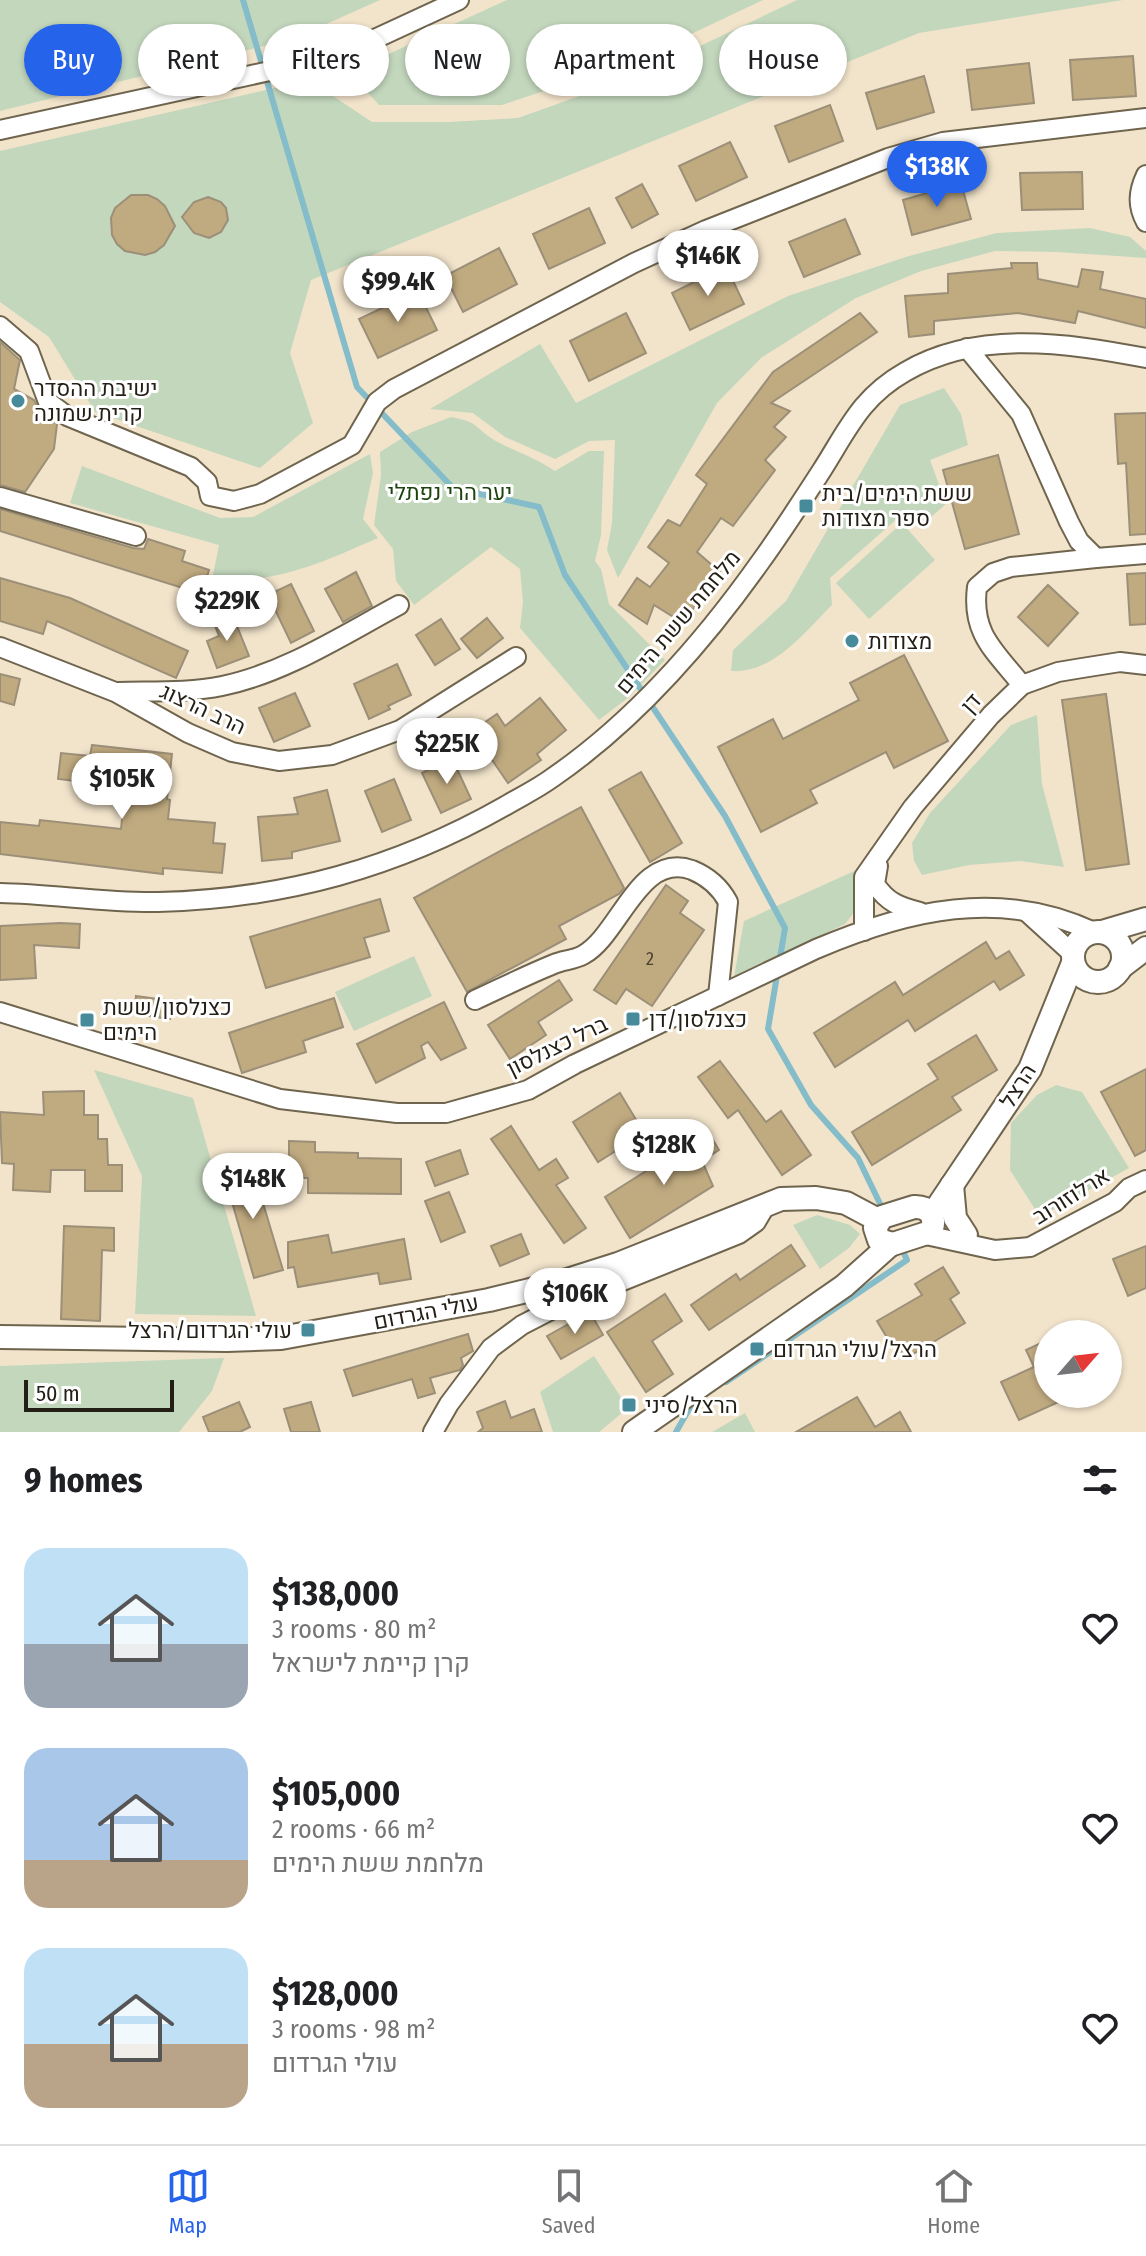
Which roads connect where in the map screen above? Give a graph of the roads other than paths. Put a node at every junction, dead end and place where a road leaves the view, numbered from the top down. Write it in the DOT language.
graph roads {
  1 [pos="459,0"];
  2 [pos="1146,118"];
  3 [pos="0,130"];
  4 [pos="1146,175"];
  5 [pos="1146,222"];
  6 [pos="0,326"];
  7 [pos="967,348"];
  8 [pos="1146,358"];
  9 [pos="0,497"];
  10 [pos="136,536"];
  11 [pos="1146,554"];
  12 [pos="1096,558"];
  13 [pos="399,605"];
  14 [pos="0,647"];
  15 [pos="516,657"];
  16 [pos="1146,665"];
  17 [pos="1022,685"];
  18 [pos="115,692"];
  19 [pos="880,855"];
  20 [pos="0,893"];
  21 [pos="923,913"];
  22 [pos="1028,913"];
  23 [pos="1146,919"];
  24 [pos="864,931"];
  25 [pos="1098,932"];
  26 [pos="1146,948"];
  27 [pos="1073,958"];
  28 [pos="1112,975"];
  29 [pos="718,996"];
  30 [pos="475,1000"];
  31 [pos="0,1012"];
  32 [pos="1047,1031"];
  33 [pos="984,1138"];
  34 [pos="1146,1180"];
  35 [pos="952,1185"];
  36 [pos="766,1205"];
  37 [pos="928,1220"];
  38 [pos="882,1234"];
  39 [pos="966,1235"];
  40 [pos="1020,1249"];
  41 [pos="0,1337"];
  42 [pos="433,1432"];
  43 [pos="634,1432"];
  1 -- 3 [label="street"];
  2 -- 6 [label="street"];
  4 -- 5 [label="street"];
  7 -- 8 [label="street, מלחמת ששת הימים"];
  7 -- 12 [label="street"];
  7 -- 20 [label="street, מלחמת ששת הימים"];
  9 -- 10 [label="street"];
  11 -- 12 [label="street"];
  12 -- 17 [label="street"];
  13 -- 18 [label="street"];
  14 -- 18 [label="street, הרב הרצוג"];
  15 -- 18 [label="street, הרב הרצוג"];
  16 -- 17 [label="street, דן"];
  17 -- 19 [label="street, דן"];
  19 -- 21 [label="street"];
  19 -- 24 [label="street, דן"];
  21 -- 22 [label="street, ברל כצנלסון"];
  21 -- 24 [label="street, ברל כצנלסון"];
  22 -- 25 [label="street, ברל כצנלסון"];
  22 -- 27 [label="street"];
  23 -- 25 [label="street"];
  24 -- 29 [label="street, ברל כצנלסון"];
  25 -- 27 [label="street"];
  25 -- 28 [label="street"];
  26 -- 28 [label="street, הרצל"];
  27 -- 28 [label="street"];
  27 -- 32 [label="street, הרצל"];
  28 -- 32 [label="street, הרצל"];
  29 -- 30 [label="street"];
  29 -- 31 [label="street, ברל כצנלסון"];
  32 -- 33 [label="street, הרצל"];
  33 -- 35 [label="street, הרצל"];
  33 -- 37 [label="street, הרצל"];
  34 -- 40 [label="street, ארלוזורוב"];
  35 -- 37 [label="street, הרצל"];
  35 -- 39 [label="street"];
  36 -- 38 [label="street, עולי הגרדום"];
  36 -- 41 [label="street, עולי הגרדום"];
  36 -- 42 [label="street"];
  37 -- 38 [label="street"];
  37 -- 38 [label="street"];
  37 -- 39 [label="street, ארלוזורוב"];
  37 -- 40 [label="street, ארלוזורוב"];
  38 -- 43 [label="street"];
  39 -- 40 [label="street, ארלוזורוב"];
}
